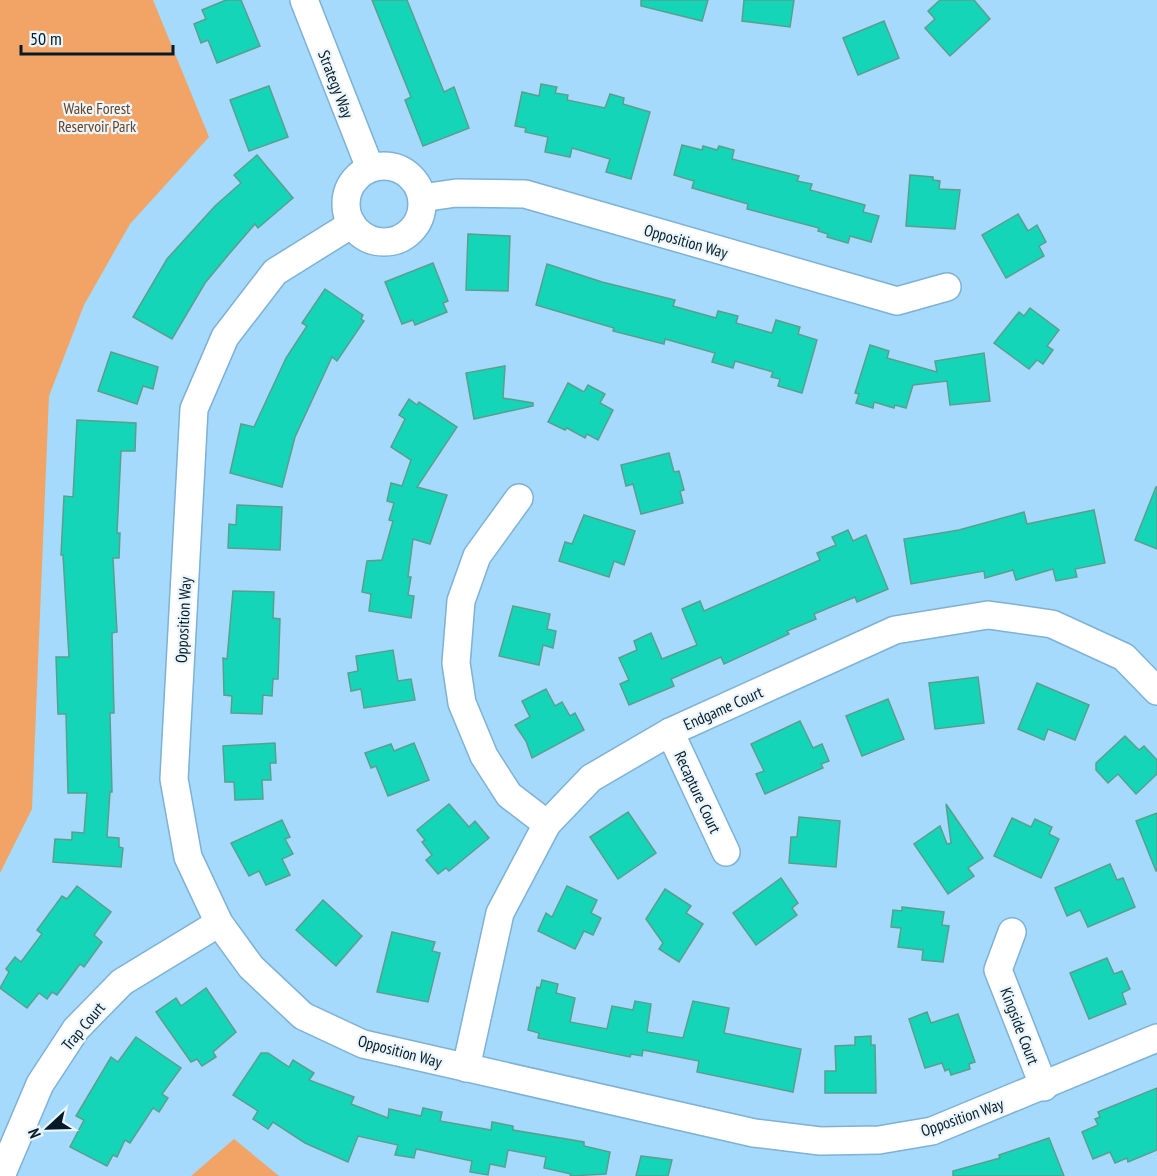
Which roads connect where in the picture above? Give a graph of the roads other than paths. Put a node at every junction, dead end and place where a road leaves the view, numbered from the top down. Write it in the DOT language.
graph roads {
  1 [pos="304,0"];
  2 [pos="369,168"];
  3 [pos="423,198"];
  4 [pos="352,224"];
  5 [pos="947,286"];
  6 [pos="519,498"];
  7 [pos="1157,691"];
  8 [pos="670,732"];
  9 [pos="547,824"];
  10 [pos="726,852"];
  11 [pos="219,923"];
  12 [pos="1012,932"];
  13 [pos="1157,1038"];
  14 [pos="466,1068"];
  15 [pos="1044,1087"];
  16 [pos="1,1176"];
  1 -- 2 [label="street, Strategy Way"];
  2 -- 3 [label="street"];
  2 -- 4 [label="street"];
  3 -- 4 [label="street"];
  3 -- 5 [label="street, Opposition Way"];
  4 -- 11 [label="street, Opposition Way"];
  6 -- 9 [label="street"];
  7 -- 8 [label="street, Endgame Court"];
  8 -- 9 [label="street, Endgame Court"];
  8 -- 10 [label="street, Recapture Court"];
  9 -- 14 [label="street, Endgame Court"];
  11 -- 14 [label="street, Opposition Way"];
  11 -- 16 [label="street, Trap Court"];
  12 -- 15 [label="street, Kingside Court"];
  13 -- 15 [label="street, Opposition Way"];
  14 -- 15 [label="street, Opposition Way"];
}
